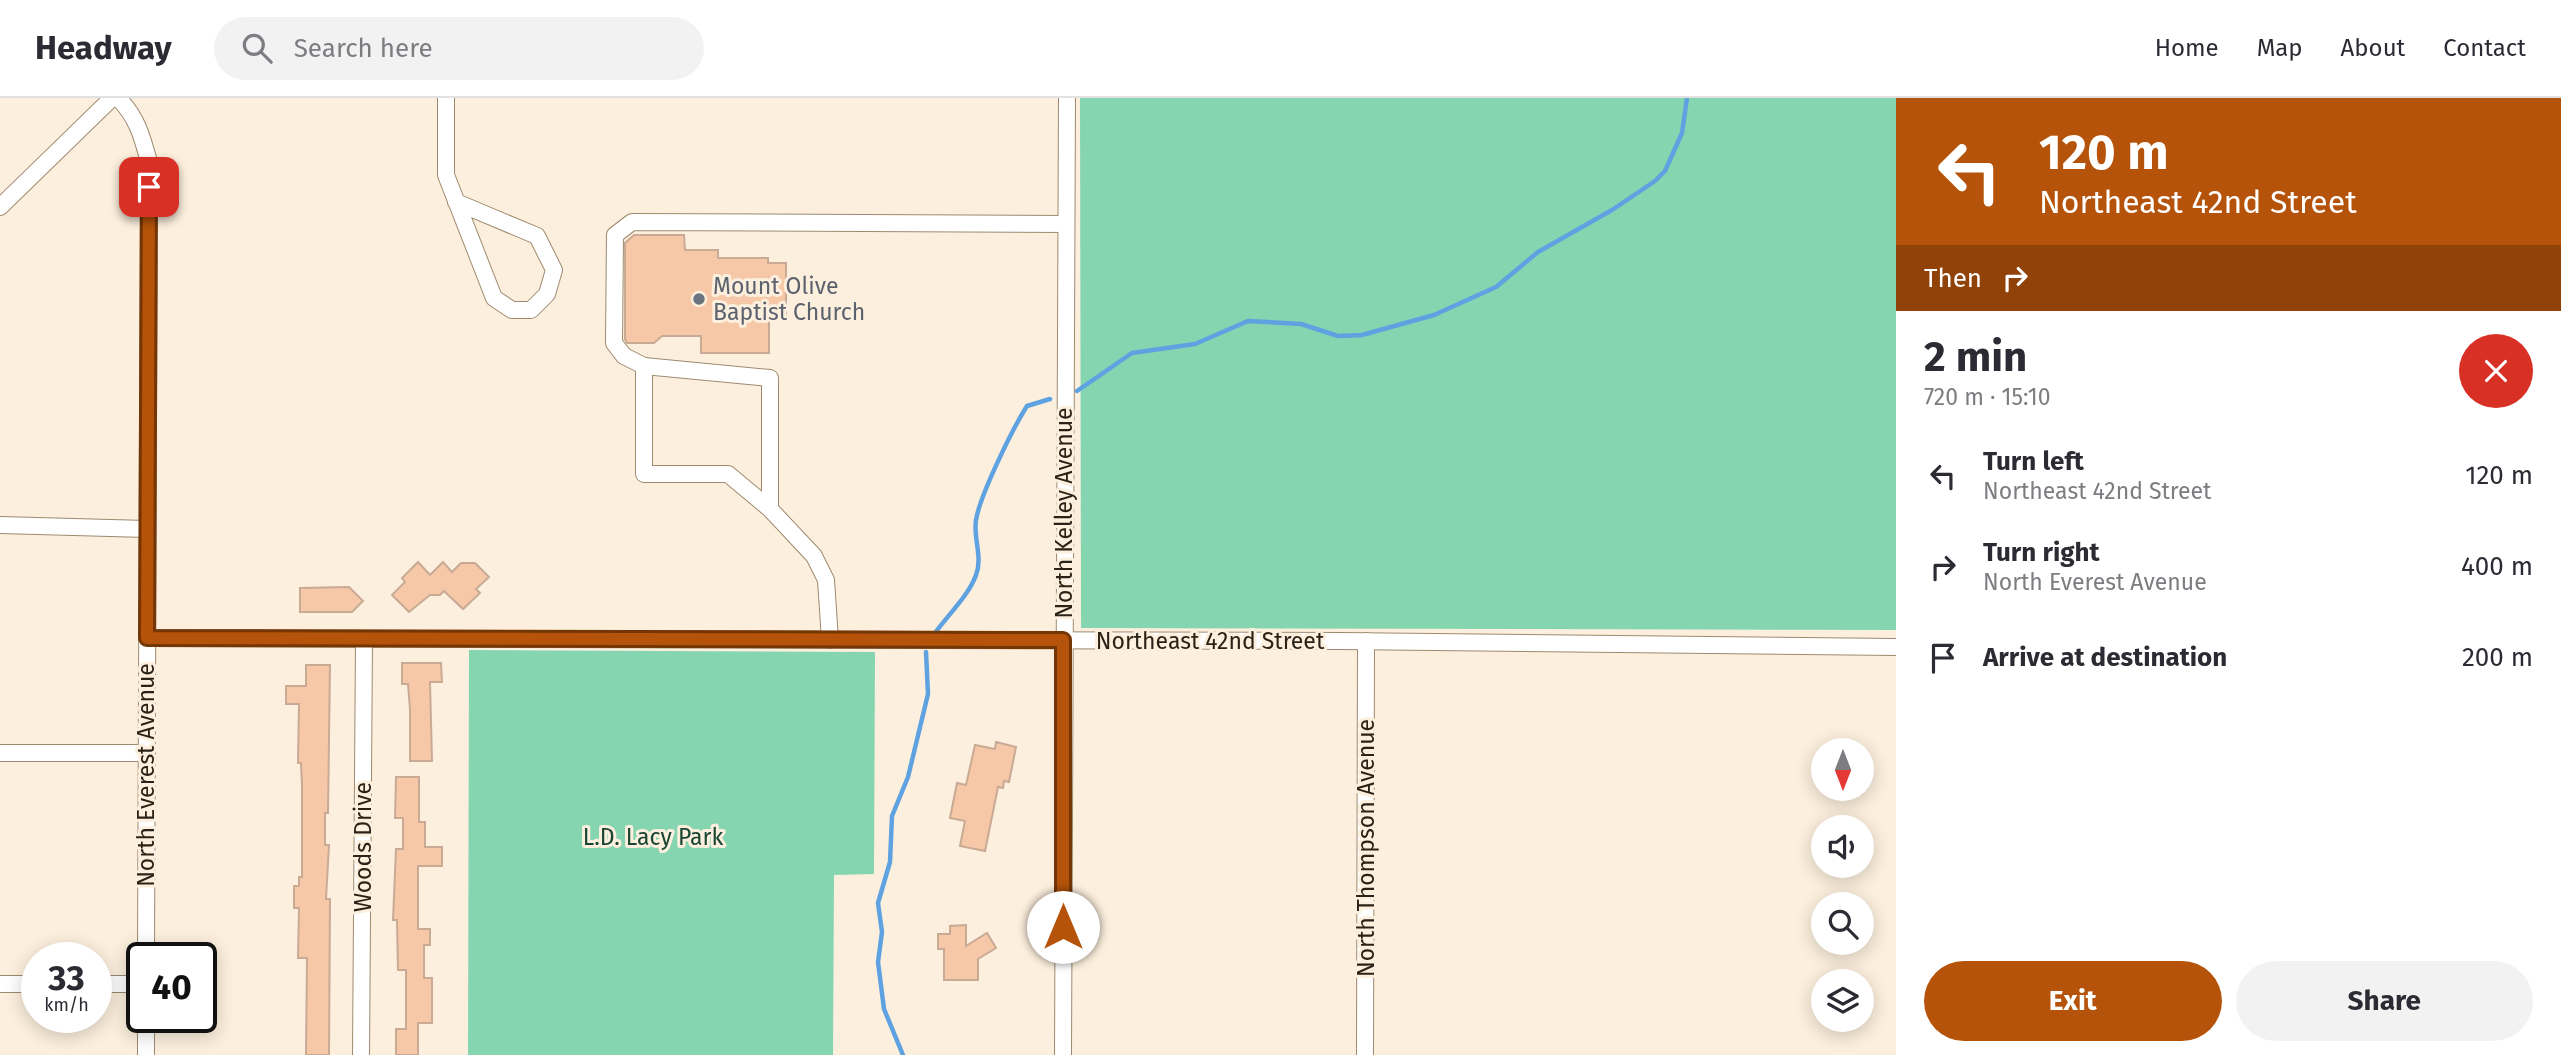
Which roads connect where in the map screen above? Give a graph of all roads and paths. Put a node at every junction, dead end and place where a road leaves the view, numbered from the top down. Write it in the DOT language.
graph roads {
  1 [pos="112,98"];
  2 [pos="118,98"];
  3 [pos="446,98"];
  4 [pos="1067,98"];
  5 [pos="456,202"];
  6 [pos="0,206"];
  7 [pos="1066,224"];
  8 [pos="644,366"];
  9 [pos="771,509"];
  10 [pos="0,525"];
  11 [pos="147,529"];
  12 [pos="147,638"];
  13 [pos="364,639"];
  14 [pos="830,640"];
  15 [pos="1063,640"];
  16 [pos="1366,641"];
  17 [pos="1896,647"];
  18 [pos="0,753"];
  19 [pos="147,753"];
  20 [pos="146,942"];
  21 [pos="0,984"];
  22 [pos="21,984"];
  23 [pos="146,1033"];
  24 [pos="146,1055"];
  25 [pos="361,1055"];
  26 [pos="1063,1055"];
  27 [pos="1365,1055"];
  1 -- 6 [label="street"];
  2 -- 11 [label="street, North Everest Avenue"];
  3 -- 5 [label="street"];
  4 -- 7 [label="street, North Kelley Avenue"];
  5 -- 5 [label="street"];
  7 -- 8 [label="street"];
  7 -- 15 [label="street, North Kelley Avenue"];
  8 -- 9 [label="street"];
  8 -- 9 [label="street"];
  9 -- 14 [label="street"];
  10 -- 11 [label="street"];
  11 -- 12 [label="street, North Everest Avenue"];
  12 -- 13 [label="street, Northeast 42nd Street"];
  12 -- 19 [label="street, North Everest Avenue"];
  13 -- 14 [label="street, Northeast 42nd Street"];
  13 -- 25 [label="street, Woods Drive"];
  14 -- 15 [label="street, Northeast 42nd Street"];
  15 -- 16 [label="street, Northeast 42nd Street"];
  15 -- 26 [label="street, North Kelley Avenue"];
  16 -- 17 [label="street, Northeast 42nd Street"];
  16 -- 27 [label="street, North Thompson Avenue"];
  18 -- 19 [label="street"];
  19 -- 20 [label="street, North Everest Avenue"];
  21 -- 22 [label="street"];
  23 -- 24 [label="street"];
}
